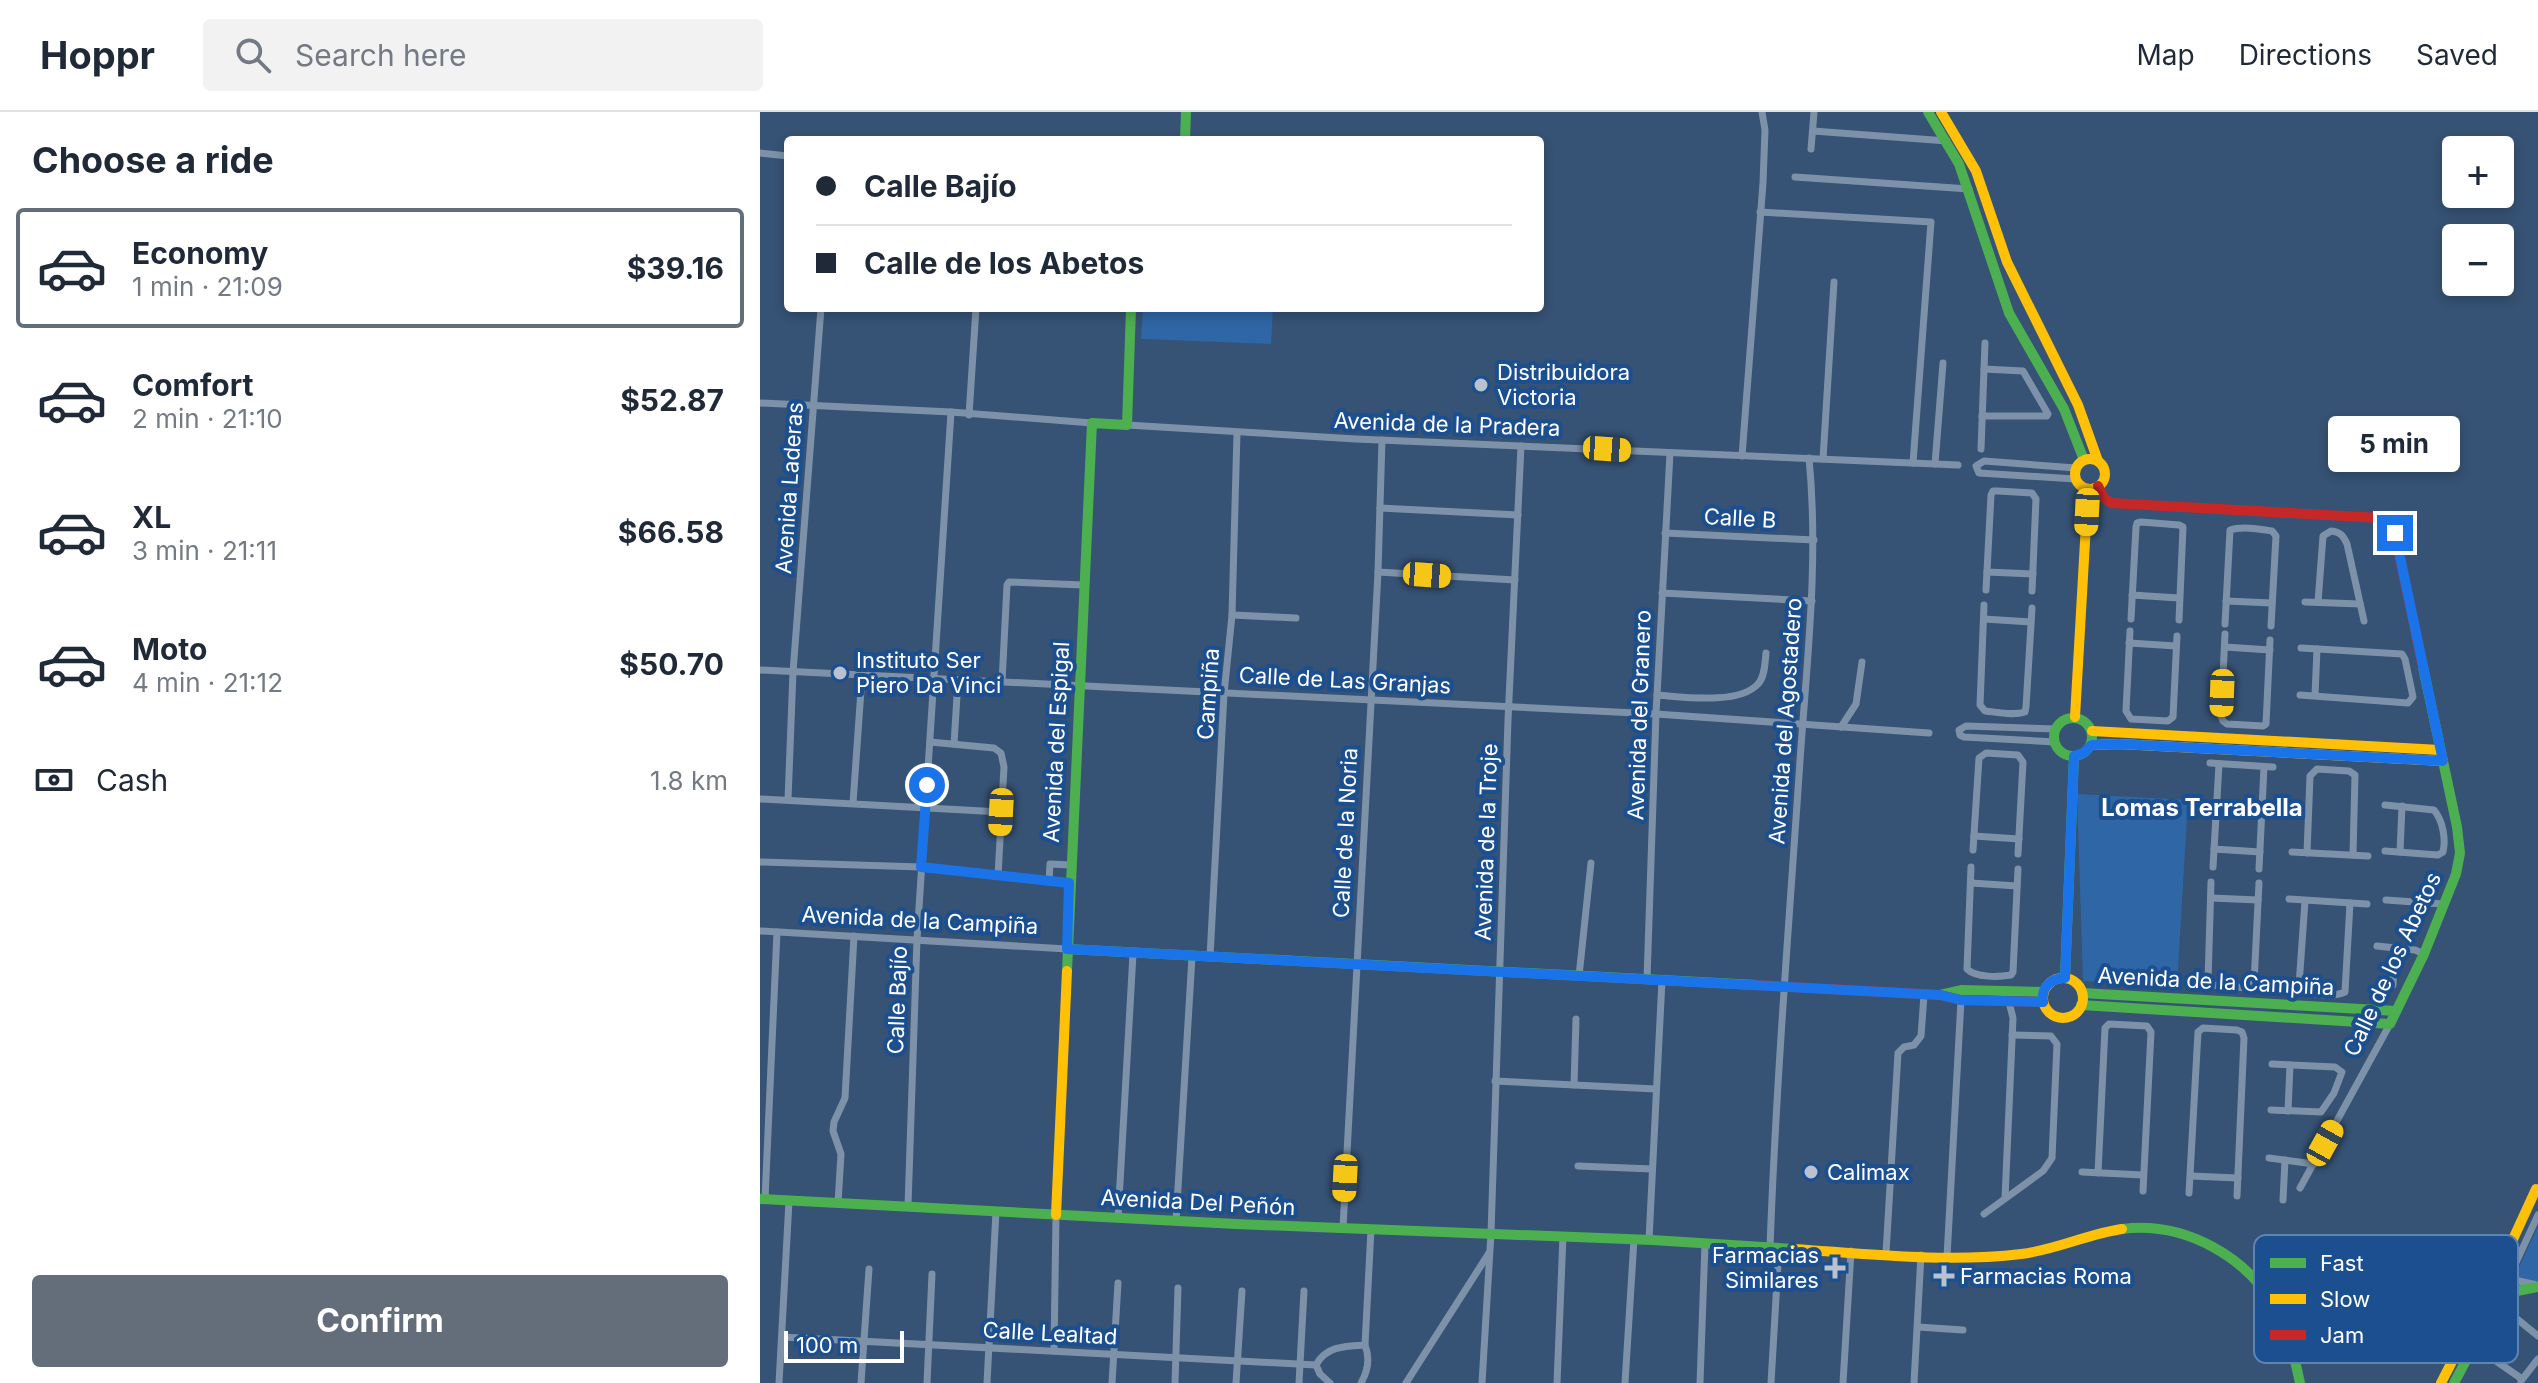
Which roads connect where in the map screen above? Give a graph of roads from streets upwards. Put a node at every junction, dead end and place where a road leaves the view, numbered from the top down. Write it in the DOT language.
graph roads {
  1 [pos="1186,112"];
  2 [pos="1762,112"];
  3 [pos="1814,112"];
  4 [pos="1928,112"];
  5 [pos="1941,112"];
  6 [pos="1813,131"];
  7 [pos="1185,136"];
  8 [pos="1947,141"];
  9 [pos="1811,149"];
  10 [pos="760,153"];
  11 [pos="784,156"];
  12 [pos="1795,177"];
  13 [pos="1969,189"];
  14 [pos="1760,212"];
  15 [pos="1834,282"];
  16 [pos="2026,303"];
  17 [pos="2006,305"];
  18 [pos="821,312"];
  19 [pos="976,312"];
  20 [pos="1131,312"];
  21 [pos="2011,317"];
  22 [pos="1985,343"];
  23 [pos="1943,363"];
  24 [pos="1984,369"];
  25 [pos="2050,384"];
  26 [pos="2037,392"];
  27 [pos="760,403"];
  28 [pos="814,406"];
  29 [pos="951,412"];
  30 [pos="969,415"];
  31 [pos="1982,416"];
  32 [pos="1092,423"];
  33 [pos="1127,425"];
  34 [pos="1237,433"];
  35 [pos="1382,440"];
  36 [pos="1521,446"];
  37 [pos="1981,449"];
  38 [pos="1670,453"];
  39 [pos="1742,456"];
  40 [pos="1809,458"];
  41 [pos="1823,459"];
  42 [pos="2098,461"];
  43 [pos="1913,463"];
  44 [pos="1935,464"];
  45 [pos="1958,465"];
  46 [pos="2078,469"];
  47 [pos="2014,475"];
  48 [pos="2093,488"];
  49 [pos="2014,491"];
  50 [pos="2163,507"];
  51 [pos="1380,508"];
  52 [pos="2256,512"];
  53 [pos="1518,515"];
  54 [pos="2339,516"];
  55 [pos="2162,523"];
  56 [pos="2255,529"];
  57 [pos="2338,532"];
  58 [pos="1665,533"];
  59 [pos="1814,540"];
  60 [pos="1378,572"];
  61 [pos="1987,572"];
  62 [pos="2033,574"];
  63 [pos="1515,580"];
  64 [pos="1083,585"];
  65 [pos="1986,590"];
  66 [pos="2032,591"];
  67 [pos="1662,593"];
  68 [pos="2132,595"];
  69 [pos="2179,598"];
  70 [pos="1812,601"];
  71 [pos="2226,601"];
  72 [pos="2305,602"];
  73 [pos="2318,602"];
  74 [pos="2272,603"];
  75 [pos="2360,604"];
  76 [pos="1984,605"];
  77 [pos="2032,608"];
  78 [pos="1232,615"];
  79 [pos="1296,618"];
  80 [pos="1984,619"];
  81 [pos="2131,619"];
  82 [pos="2179,620"];
  83 [pos="2364,621"];
  84 [pos="2031,622"];
  85 [pos="2225,624"];
  86 [pos="2271,626"];
  87 [pos="2130,631"];
  88 [pos="2225,634"];
  89 [pos="2270,640"];
  90 [pos="2129,643"];
  91 [pos="2225,647"];
  92 [pos="2301,648"];
  93 [pos="2317,649"];
  94 [pos="2270,650"];
  95 [pos="1766,653"];
  96 [pos="1862,662"];
  97 [pos="760,670"];
  98 [pos="793,672"];
  99 [pos="862,676"];
  100 [pos="2425,676"];
  101 [pos="934,679"];
  102 [pos="2410,679"];
  103 [pos="958,680"];
  104 [pos="1002,682"];
  105 [pos="1079,685"];
  106 [pos="1224,694"];
  107 [pos="1657,695"];
  108 [pos="2300,695"];
  109 [pos="2315,695"];
  110 [pos="1371,700"];
  111 [pos="1509,707"];
  112 [pos="2000,713"];
  113 [pos="1656,714"];
  114 [pos="2075,717"];
  115 [pos="2149,720"];
  116 [pos="1802,723"];
  117 [pos="2244,725"];
  118 [pos="1841,727"];
  119 [pos="2000,727"];
  120 [pos="2055,729"];
  121 [pos="2092,731"];
  122 [pos="1929,733"];
  123 [pos="2149,734"];
  124 [pos="2000,739"];
  125 [pos="930,742"];
  126 [pos="2055,742"];
  127 [pos="954,744"];
  128 [pos="2091,745"];
  129 [pos="2242,745"];
  130 [pos="1999,753"];
  131 [pos="2335,755"];
  132 [pos="2442,755"];
  133 [pos="2074,756"];
  134 [pos="2240,765"];
  135 [pos="2334,770"];
  136 [pos="760,799"];
  137 [pos="788,800"];
  138 [pos="853,803"];
  139 [pos="2385,805"];
  140 [pos="2402,806"];
  141 [pos="925,807"];
  142 [pos="1001,812"];
  143 [pos="2457,827"];
  144 [pos="2442,830"];
  145 [pos="1974,836"];
  146 [pos="2019,839"];
  147 [pos="2214,849"];
  148 [pos="1973,850"];
  149 [pos="2385,851"];
  150 [pos="2260,852"];
  151 [pos="2292,852"];
  152 [pos="2400,852"];
  153 [pos="2307,853"];
  154 [pos="2018,854"];
  155 [pos="2353,855"];
  156 [pos="2368,856"];
  157 [pos="760,862"];
  158 [pos="1591,863"];
  159 [pos="1071,865"];
  160 [pos="921,867"];
  161 [pos="1971,867"];
  162 [pos="2213,867"];
  163 [pos="2018,869"];
  164 [pos="2259,869"];
  165 [pos="998,876"];
  166 [pos="1049,881"];
  167 [pos="2211,882"];
  168 [pos="1069,883"];
  169 [pos="1971,883"];
  170 [pos="2259,883"];
  171 [pos="2017,886"];
  172 [pos="2211,898"];
  173 [pos="2289,899"];
  174 [pos="2258,900"];
  175 [pos="2386,900"];
  176 [pos="2305,901"];
  177 [pos="2350,903"];
  178 [pos="2367,904"];
  179 [pos="2443,904"];
  180 [pos="760,931"];
  181 [pos="777,932"];
  182 [pos="854,936"];
  183 [pos="917,939"];
  184 [pos="2377,946"];
  185 [pos="2395,947"];
  186 [pos="1067,949"];
  187 [pos="1133,954"];
  188 [pos="2424,954"];
  189 [pos="1192,957"];
  190 [pos="1210,957"];
  191 [pos="1356,965"];
  192 [pos="1499,973"];
  193 [pos="1579,976"];
  194 [pos="2065,978"];
  195 [pos="1647,979"];
  196 [pos="1662,980"];
  197 [pos="1998,985"];
  198 [pos="2393,985"];
  199 [pos="1784,986"];
  200 [pos="2231,986"];
  201 [pos="2082,993"];
  202 [pos="2322,994"];
  203 [pos="1924,995"];
  204 [pos="1940,995"];
  205 [pos="1976,995"];
  206 [pos="2043,997"];
  207 [pos="2180,999"];
  208 [pos="1961,1000"];
  209 [pos="2014,1002"];
  210 [pos="2227,1002"];
  211 [pos="2081,1005"];
  212 [pos="2322,1007"];
  213 [pos="2129,1008"];
  214 [pos="2179,1011"];
  215 [pos="2396,1011"];
  216 [pos="2223,1014"];
  217 [pos="1576,1019"];
  218 [pos="2129,1024"];
  219 [pos="2390,1024"];
  220 [pos="2222,1029"];
  221 [pos="2012,1035"];
  222 [pos="2272,1064"];
  223 [pos="2290,1065"];
  224 [pos="1495,1081"];
  225 [pos="1574,1085"];
  226 [pos="1656,1089"];
  227 [pos="2334,1093"];
  228 [pos="2348,1103"];
  229 [pos="2271,1110"];
  230 [pos="2288,1111"];
  231 [pos="2269,1158"];
  232 [pos="2285,1160"];
  233 [pos="2314,1164"];
  234 [pos="1578,1166"];
  235 [pos="1652,1169"];
  236 [pos="2082,1172"];
  237 [pos="2098,1173"];
  238 [pos="2143,1175"];
  239 [pos="2191,1176"];
  240 [pos="2238,1178"];
  241 [pos="2537,1187"];
  242 [pos="2300,1188"];
  243 [pos="2143,1191"];
  244 [pos="2189,1193"];
  245 [pos="2237,1196"];
  246 [pos="2005,1198"];
  247 [pos="762,1199"];
  248 [pos="2283,1200"];
  249 [pos="789,1201"];
  250 [pos="838,1203"];
  251 [pos="908,1206"];
  252 [pos="996,1211"];
  253 [pos="1984,1214"];
  254 [pos="1056,1215"];
  255 [pos="2538,1215"];
  256 [pos="1118,1218"];
  257 [pos="1176,1221"];
  258 [pos="1343,1228"];
  259 [pos="1371,1229"];
  260 [pos="1491,1233"];
  261 [pos="2515,1235"];
  262 [pos="1563,1236"];
  263 [pos="1634,1239"];
  264 [pos="1649,1240"];
  265 [pos="1705,1243"];
  266 [pos="1774,1247"];
  267 [pos="1490,1251"];
  268 [pos="1851,1251"];
  269 [pos="1886,1253"];
  270 [pos="1921,1255"];
  271 [pos="1947,1257"];
  272 [pos="2518,1261"];
  273 [pos="869,1269"];
  274 [pos="932,1274"];
  275 [pos="2254,1281"];
  276 [pos="2518,1281"];
  277 [pos="1118,1283"];
  278 [pos="2538,1286"];
  279 [pos="1178,1288"];
  280 [pos="1242,1291"];
  281 [pos="1304,1291"];
  282 [pos="2518,1291"];
  283 [pos="2518,1320"];
  284 [pos="1918,1327"];
  285 [pos="1963,1330"];
  286 [pos="2538,1336"];
  287 [pos="782,1337"];
  288 [pos="864,1342"];
  289 [pos="929,1345"];
  290 [pos="1365,1345"];
  291 [pos="989,1348"];
  292 [pos="1054,1351"];
  293 [pos="1114,1354"];
  294 [pos="1176,1357"];
  295 [pos="2538,1359"];
  296 [pos="1238,1361"];
  297 [pos="2295,1363"];
  298 [pos="2451,1363"];
  299 [pos="2464,1363"];
  300 [pos="2497,1363"];
  301 [pos="1300,1364"];
  302 [pos="1316,1365"];
  303 [pos="1480,1380"];
  304 [pos="2521,1381"];
  305 [pos="779,1383"];
  306 [pos="861,1383"];
  307 [pos="927,1383"];
  308 [pos="987,1383"];
  309 [pos="1112,1383"];
  310 [pos="1175,1383"];
  311 [pos="1236,1383"];
  312 [pos="1299,1383"];
  313 [pos="1330,1383"];
  314 [pos="1361,1383"];
  315 [pos="1406,1383"];
  316 [pos="1557,1383"];
  317 [pos="1625,1383"];
  318 [pos="1700,1383"];
  319 [pos="1771,1383"];
  320 [pos="1843,1383"];
  321 [pos="1914,1383"];
  322 [pos="2300,1383"];
  323 [pos="2441,1383"];
  324 [pos="2454,1383"];
  1 -- 7 [label="street"];
  2 -- 14 [label="street"];
  3 -- 6 [label="street"];
  4 -- 8 [label="street"];
  5 -- 16 [label="street"];
  6 -- 8 [label="street"];
  6 -- 9 [label="street"];
  8 -- 13 [label="street"];
  10 -- 11 [label="street"];
  12 -- 13 [label="street"];
  13 -- 17 [label="street"];
  14 -- 39 [label="street"];
  14 -- 43 [label="street"];
  15 -- 41 [label="street"];
  16 -- 17 [label="street"];
  16 -- 21 [label="street"];
  16 -- 42 [label="street"];
  17 -- 21 [label="street"];
  18 -- 28 [label="street, Avenida Laderas"];
  19 -- 30 [label="street"];
  20 -- 33 [label="street"];
  21 -- 25 [label="street"];
  22 -- 24 [label="street"];
  23 -- 44 [label="street"];
  24 -- 26 [label="street"];
  24 -- 31 [label="street"];
  25 -- 26 [label="street"];
  25 -- 46 [label="street"];
  26 -- 31 [label="street"];
  27 -- 28 [label="street"];
  28 -- 29 [label="street"];
  28 -- 98 [label="street, Avenida Laderas"];
  29 -- 30 [label="street"];
  29 -- 101 [label="street, Calle Bajío"];
  30 -- 32 [label="street"];
  31 -- 37 [label="street"];
  32 -- 33 [label="street"];
  32 -- 64 [label="street, Avenida del Espigal"];
  33 -- 34 [label="street, Avenida de la Pradera"];
  34 -- 35 [label="street, Avenida de la Pradera"];
  34 -- 78 [label="street, Campiña"];
  35 -- 36 [label="street, Avenida de la Pradera"];
  35 -- 51 [label="street, Calle de la Noria"];
  36 -- 38 [label="street, Avenida de la Pradera"];
  36 -- 53 [label="street, Avenida de la Troje"];
  38 -- 39 [label="street, Avenida de la Pradera"];
  38 -- 58 [label="street, Avenida del Granero"];
  39 -- 40 [label="street, Avenida de la Pradera"];
  40 -- 41 [label="street, Avenida de la Pradera"];
  40 -- 59 [label="street, Avenida del Agostadero"];
  41 -- 43 [label="street, Avenida de la Pradera"];
  42 -- 46 [label="street"];
  42 -- 48 [label="street"];
  43 -- 44 [label="street, Avenida de la Pradera"];
  44 -- 45 [label="street, Avenida de la Pradera"];
  46 -- 47 [label="street"];
  46 -- 47 [label="street"];
  46 -- 48 [label="street"];
  47 -- 49 [label="street"];
  48 -- 50 [label="street, Calle de los Abetos"];
  48 -- 114 [label="street"];
  49 -- 61 [label="street"];
  49 -- 62 [label="street"];
  50 -- 52 [label="street, Calle de los Abetos"];
  50 -- 55 [label="street"];
  51 -- 53 [label="street"];
  51 -- 60 [label="street, Calle de la Noria"];
  52 -- 54 [label="street, Calle de los Abetos"];
  52 -- 56 [label="street"];
  53 -- 63 [label="street, Avenida de la Troje"];
  54 -- 57 [label="street"];
  54 -- 100 [label="street, Calle de los Abetos"];
  55 -- 68 [label="street"];
  55 -- 69 [label="street"];
  56 -- 71 [label="street"];
  56 -- 74 [label="street"];
  57 -- 73 [label="street"];
  57 -- 75 [label="street"];
  58 -- 59 [label="street, Calle B"];
  58 -- 67 [label="street, Avenida del Granero"];
  59 -- 70 [label="street, Avenida del Agostadero"];
  60 -- 63 [label="street"];
  60 -- 110 [label="street, Calle de la Noria"];
  61 -- 62 [label="street"];
  61 -- 65 [label="street"];
  62 -- 66 [label="street"];
  63 -- 111 [label="street, Avenida de la Troje"];
  64 -- 104 [label="street"];
  64 -- 105 [label="street, Avenida del Espigal"];
  67 -- 70 [label="street"];
  67 -- 107 [label="street, Avenida del Granero"];
  68 -- 69 [label="street"];
  68 -- 81 [label="street"];
  69 -- 82 [label="street"];
  70 -- 116 [label="street, Avenida del Agostadero"];
  71 -- 74 [label="street"];
  71 -- 85 [label="street"];
  72 -- 73 [label="street"];
  73 -- 75 [label="street"];
  74 -- 86 [label="street"];
  75 -- 83 [label="street"];
  76 -- 80 [label="street"];
  77 -- 84 [label="street"];
  78 -- 79 [label="street"];
  78 -- 106 [label="street, Campiña"];
  80 -- 84 [label="street"];
  80 -- 112 [label="street"];
  84 -- 112 [label="street"];
  87 -- 90 [label="street"];
  88 -- 91 [label="street"];
  89 -- 94 [label="street"];
  90 -- 115 [label="street"];
  90 -- 115 [label="street"];
  91 -- 94 [label="street"];
  91 -- 117 [label="street"];
  92 -- 93 [label="street"];
  93 -- 102 [label="street"];
  93 -- 109 [label="street"];
  94 -- 117 [label="street"];
  95 -- 107 [label="street"];
  96 -- 118 [label="street"];
  97 -- 98 [label="street, Calle de Las Granjas"];
  98 -- 99 [label="street, Calle de Las Granjas"];
  98 -- 137 [label="street, Avenida Laderas"];
  99 -- 101 [label="street, Calle de Las Granjas"];
  99 -- 138 [label="street"];
  100 -- 102 [label="street"];
  100 -- 132 [label="street, Calle de los Abetos"];
  101 -- 103 [label="street, Calle de Las Granjas"];
  101 -- 125 [label="street, Calle Bajío"];
  102 -- 109 [label="street"];
  103 -- 104 [label="street, Calle de Las Granjas"];
  103 -- 127 [label="street"];
  104 -- 105 [label="street, Calle de Las Granjas"];
  105 -- 106 [label="street, Calle de Las Granjas"];
  105 -- 159 [label="street, Avenida del Espigal"];
  106 -- 110 [label="street, Calle de Las Granjas"];
  106 -- 190 [label="street, Campiña"];
  107 -- 113 [label="street, Avenida del Granero"];
  108 -- 109 [label="street"];
  110 -- 111 [label="street, Calle de Las Granjas"];
  110 -- 191 [label="street, Calle de la Noria"];
  111 -- 113 [label="street, Calle de Las Granjas"];
  111 -- 192 [label="street, Avenida de la Troje"];
  112 -- 119 [label="street"];
  113 -- 116 [label="street, Calle de Las Granjas"];
  113 -- 195 [label="street, Avenida del Granero"];
  114 -- 120 [label="street"];
  114 -- 121 [label="street"];
  115 -- 123 [label="street"];
  116 -- 118 [label="street, Calle de Las Granjas"];
  116 -- 199 [label="street, Avenida del Agostadero"];
  117 -- 129 [label="street"];
  118 -- 122 [label="street, Calle de Las Granjas"];
  119 -- 120 [label="street"];
  119 -- 124 [label="street"];
  120 -- 126 [label="street"];
  121 -- 123 [label="street"];
  121 -- 128 [label="street"];
  123 -- 129 [label="street"];
  124 -- 126 [label="street"];
  124 -- 130 [label="street"];
  125 -- 127 [label="street"];
  125 -- 141 [label="street, Calle Bajío"];
  126 -- 133 [label="street"];
  127 -- 142 [label="street"];
  128 -- 129 [label="street"];
  128 -- 133 [label="street"];
  129 -- 131 [label="street"];
  129 -- 132 [label="street"];
  129 -- 134 [label="street"];
  130 -- 145 [label="street"];
  130 -- 146 [label="street"];
  131 -- 132 [label="street"];
  131 -- 135 [label="street"];
  132 -- 143 [label="street, Calle de los Abetos"];
  133 -- 194 [label="street"];
  134 -- 147 [label="street"];
  134 -- 150 [label="street"];
  135 -- 153 [label="street"];
  135 -- 155 [label="street"];
  136 -- 137 [label="street"];
  137 -- 138 [label="street"];
  138 -- 141 [label="street"];
  139 -- 140 [label="street"];
  140 -- 144 [label="street"];
  140 -- 152 [label="street"];
  141 -- 142 [label="street"];
  141 -- 160 [label="street, Calle Bajío"];
  142 -- 165 [label="street"];
  143 -- 144 [label="street"];
  143 -- 179 [label="street, Calle de los Abetos"];
  144 -- 152 [label="street"];
  145 -- 146 [label="street"];
  145 -- 148 [label="street"];
  146 -- 154 [label="street"];
  147 -- 150 [label="street"];
  147 -- 162 [label="street"];
  149 -- 152 [label="street"];
  150 -- 164 [label="street"];
  151 -- 153 [label="street"];
  153 -- 155 [label="street"];
  155 -- 156 [label="street"];
  157 -- 160 [label="street"];
  158 -- 193 [label="street"];
  159 -- 166 [label="street"];
  159 -- 168 [label="street, Avenida del Espigal"];
  160 -- 165 [label="street"];
  160 -- 183 [label="street, Calle Bajío"];
  161 -- 169 [label="street"];
  163 -- 171 [label="street"];
  165 -- 166 [label="street"];
  166 -- 168 [label="street"];
  167 -- 172 [label="street"];
  168 -- 186 [label="street, Avenida del Espigal"];
  169 -- 171 [label="street"];
  169 -- 197 [label="street"];
  170 -- 174 [label="street"];
  171 -- 197 [label="street"];
  172 -- 174 [label="street"];
  172 -- 200 [label="street"];
  173 -- 176 [label="street"];
  174 -- 200 [label="street"];
  175 -- 179 [label="street"];
  176 -- 177 [label="street"];
  176 -- 202 [label="street"];
  177 -- 178 [label="street"];
  177 -- 202 [label="street"];
  179 -- 188 [label="street, Calle de los Abetos"];
  180 -- 181 [label="street, Avenida de la Campiña"];
  181 -- 182 [label="street, Avenida de la Campiña"];
  181 -- 247 [label="street"];
  182 -- 183 [label="street, Avenida de la Campiña"];
  182 -- 250 [label="street"];
  183 -- 186 [label="street, Avenida de la Campiña"];
  183 -- 251 [label="street, Calle Bajío"];
  184 -- 185 [label="street"];
  185 -- 188 [label="street"];
  185 -- 198 [label="street"];
  186 -- 187 [label="street, Avenida de la Campiña"];
  186 -- 254 [label="street, Avenida del Espigal"];
  187 -- 189 [label="street, Avenida de la Campiña"];
  187 -- 256 [label="street"];
  188 -- 215 [label="street, Calle de los Abetos"];
  189 -- 190 [label="street, Avenida de la Campiña"];
  189 -- 257 [label="street"];
  190 -- 191 [label="street, Avenida de la Campiña"];
  191 -- 192 [label="street, Avenida de la Campiña"];
  191 -- 258 [label="street, Calle de la Noria"];
  192 -- 193 [label="street, Avenida de la Campiña"];
  192 -- 224 [label="street, Avenida de la Troje"];
  193 -- 195 [label="street, Avenida de la Campiña"];
  194 -- 201 [label="street"];
  194 -- 206 [label="street"];
  195 -- 196 [label="street, Avenida de la Campiña"];
  196 -- 199 [label="street, Avenida de la Campiña"];
  196 -- 226 [label="street"];
  197 -- 205 [label="street, Avenida de la Campiña"];
  197 -- 206 [label="street, Avenida de la Campiña"];
  197 -- 209 [label="street, Avenida de la Campiña"];
  199 -- 203 [label="street, Avenida de la Campiña"];
  199 -- 266 [label="street"];
  200 -- 210 [label="street"];
  201 -- 207 [label="street, Avenida de la Campiña"];
  201 -- 211 [label="street"];
  202 -- 212 [label="street"];
  203 -- 204 [label="street, Avenida de la Campiña"];
  203 -- 269 [label="street"];
  204 -- 205 [label="street, Avenida de la Campiña"];
  204 -- 208 [label="street, Avenida de la Campiña"];
  205 -- 208 [label="street, Avenida de la Campiña"];
  206 -- 209 [label="street, Avenida de la Campiña"];
  206 -- 211 [label="street"];
  207 -- 210 [label="street, Avenida de la Campiña"];
  207 -- 214 [label="street"];
  208 -- 271 [label="street"];
  209 -- 221 [label="street"];
  210 -- 212 [label="street, Avenida de la Campiña"];
  211 -- 213 [label="street, Avenida de la Campiña"];
  212 -- 215 [label="street, Avenida de la Campiña"];
  213 -- 214 [label="street, Avenida de la Campiña"];
  213 -- 218 [label="street"];
  214 -- 216 [label="street, Avenida de la Campiña"];
  215 -- 219 [label="street, Calle de los Abetos"];
  216 -- 219 [label="street, Avenida de la Campiña"];
  216 -- 220 [label="street"];
  217 -- 225 [label="street"];
  218 -- 237 [label="street"];
  218 -- 238 [label="street"];
  219 -- 228 [label="street, Calle de los Abetos"];
  220 -- 239 [label="street"];
  220 -- 240 [label="street"];
  221 -- 246 [label="street"];
  221 -- 246 [label="street"];
  222 -- 223 [label="street"];
  223 -- 227 [label="street"];
  223 -- 230 [label="street"];
  224 -- 225 [label="street"];
  224 -- 260 [label="street, Avenida de la Troje"];
  225 -- 226 [label="street"];
  226 -- 235 [label="street"];
  227 -- 228 [label="street"];
  227 -- 230 [label="street"];
  228 -- 233 [label="street, Calle de los Abetos"];
  229 -- 230 [label="street"];
  231 -- 232 [label="street"];
  232 -- 233 [label="street"];
  232 -- 248 [label="street"];
  233 -- 242 [label="street, Calle de los Abetos"];
  234 -- 235 [label="street"];
  235 -- 264 [label="street"];
  236 -- 237 [label="street"];
  237 -- 238 [label="street"];
  238 -- 243 [label="street"];
  239 -- 240 [label="street"];
  239 -- 244 [label="street"];
  240 -- 245 [label="street"];
  241 -- 261 [label="street"];
  246 -- 253 [label="street"];
  247 -- 249 [label="street, Avenida Del Peñón"];
  249 -- 250 [label="street, Avenida Del Peñón"];
  249 -- 287 [label="street"];
  250 -- 251 [label="street, Avenida Del Peñón"];
  251 -- 252 [label="street, Avenida Del Peñón"];
  252 -- 254 [label="street, Avenida Del Peñón"];
  252 -- 291 [label="street"];
  254 -- 256 [label="street, Avenida Del Peñón"];
  254 -- 292 [label="street"];
  255 -- 272 [label="street"];
  256 -- 257 [label="street, Avenida Del Peñón"];
  257 -- 258 [label="street, Avenida Del Peñón"];
  258 -- 259 [label="street, Avenida Del Peñón"];
  259 -- 260 [label="street, Avenida Del Peñón"];
  259 -- 290 [label="street"];
  260 -- 262 [label="street, Avenida Del Peñón"];
  260 -- 267 [label="street, Avenida de la Troje"];
  262 -- 263 [label="street, Avenida Del Peñón"];
  262 -- 316 [label="street"];
  263 -- 264 [label="street, Avenida Del Peñón"];
  263 -- 317 [label="street"];
  264 -- 265 [label="street, Avenida Del Peñón"];
  265 -- 266 [label="street, Avenida Del Peñón"];
  265 -- 318 [label="street"];
  266 -- 268 [label="street, Avenida Del Peñón"];
  266 -- 319 [label="street"];
  267 -- 303 [label="street, Avenida de la Troje"];
  267 -- 315 [label="street"];
  268 -- 269 [label="street, Avenida Del Peñón"];
  268 -- 320 [label="street"];
  269 -- 270 [label="street, Avenida Del Peñón"];
  270 -- 271 [label="street, Avenida Del Peñón"];
  270 -- 284 [label="street"];
  271 -- 275 [label="street, Avenida Del Peñón"];
  273 -- 288 [label="street"];
  274 -- 289 [label="street"];
  276 -- 278 [label="street"];
  277 -- 293 [label="street"];
  278 -- 282 [label="street"];
  279 -- 294 [label="street"];
  280 -- 296 [label="street"];
  281 -- 301 [label="street"];
  283 -- 286 [label="street"];
  284 -- 285 [label="street"];
  284 -- 321 [label="street"];
  287 -- 288 [label="street, Calle Lealtad"];
  287 -- 305 [label="street"];
  288 -- 289 [label="street, Calle Lealtad"];
  288 -- 306 [label="street"];
  289 -- 291 [label="street, Calle Lealtad"];
  289 -- 307 [label="street"];
  290 -- 302 [label="street"];
  290 -- 314 [label="street"];
  291 -- 292 [label="street, Calle Lealtad"];
  291 -- 308 [label="street"];
  292 -- 293 [label="street, Calle Lealtad"];
  293 -- 294 [label="street, Calle Lealtad"];
  293 -- 309 [label="street"];
  294 -- 296 [label="street, Calle Lealtad"];
  294 -- 310 [label="street"];
  295 -- 304 [label="street"];
  296 -- 301 [label="street, Calle Lealtad"];
  296 -- 311 [label="street"];
  297 -- 322 [label="street, Avenida Del Peñón"];
  298 -- 323 [label="street"];
  299 -- 324 [label="street"];
  300 -- 304 [label="street"];
  301 -- 302 [label="street, Calle Lealtad"];
  301 -- 312 [label="street"];
  302 -- 313 [label="street"];
}
